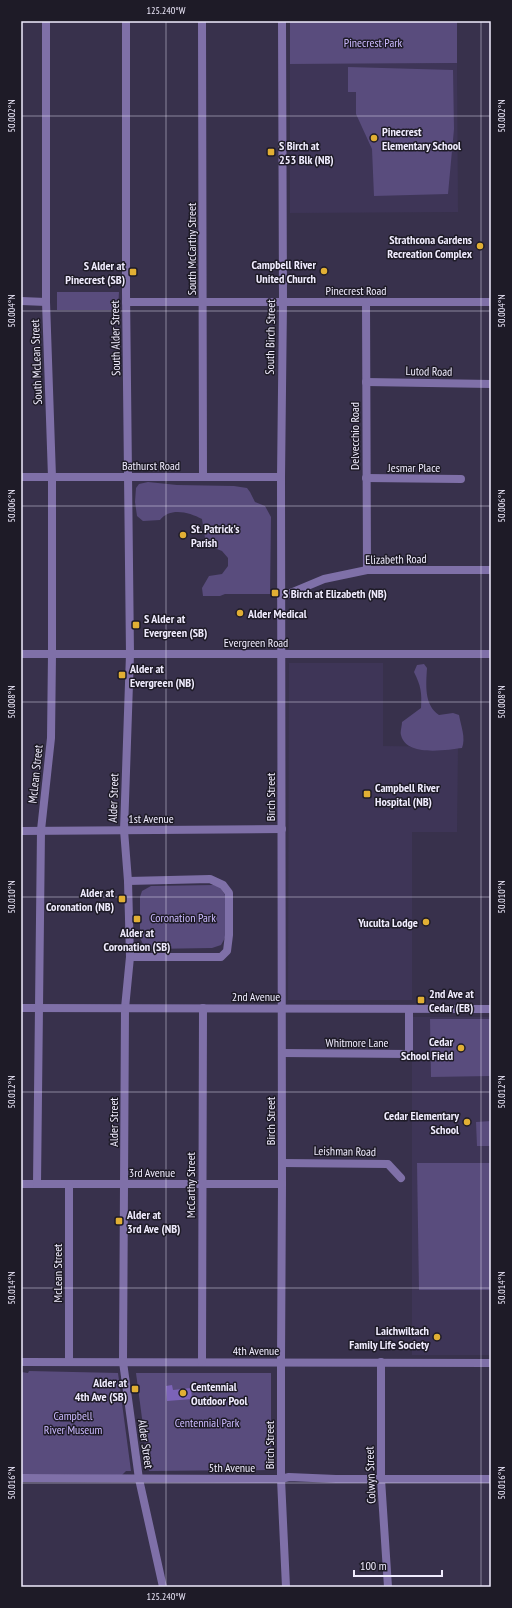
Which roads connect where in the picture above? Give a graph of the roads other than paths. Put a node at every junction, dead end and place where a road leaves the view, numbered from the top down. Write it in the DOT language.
graph roads {
  1 [pos="46,21"];
  2 [pos="126,21"];
  3 [pos="202,21"];
  4 [pos="282,21"];
  5 [pos="21,302"];
  6 [pos="46,302"];
  7 [pos="126,302"];
  8 [pos="203,302"];
  9 [pos="283,302"];
  10 [pos="366,302"];
  11 [pos="491,302"];
  12 [pos="366,382"];
  13 [pos="491,384"];
  14 [pos="21,477"];
  15 [pos="52,477"];
  16 [pos="128,477"];
  17 [pos="203,477"];
  18 [pos="281,477"];
  19 [pos="366,478"];
  20 [pos="461,479"];
  21 [pos="367,570"];
  22 [pos="491,570"];
  23 [pos="281,597"];
  24 [pos="21,654"];
  25 [pos="52,654"];
  26 [pos="130,654"];
  27 [pos="281,654"];
  28 [pos="491,654"];
  29 [pos="282,829"];
  30 [pos="41,830"];
  31 [pos="124,830"];
  32 [pos="21,831"];
  33 [pos="128,881"];
  34 [pos="130,957"];
  35 [pos="21,1008"];
  36 [pos="39,1008"];
  37 [pos="125,1008"];
  38 [pos="203,1008"];
  39 [pos="282,1008"];
  40 [pos="409,1008"];
  41 [pos="491,1009"];
  42 [pos="282,1053"];
  43 [pos="282,1163"];
  44 [pos="402,1178"];
  45 [pos="21,1184"];
  46 [pos="37,1184"];
  47 [pos="68,1184"];
  48 [pos="124,1184"];
  49 [pos="202,1184"];
  50 [pos="282,1184"];
  51 [pos="21,1362"];
  52 [pos="69,1362"];
  53 [pos="123,1362"];
  54 [pos="202,1362"];
  55 [pos="281,1362"];
  56 [pos="381,1362"];
  57 [pos="491,1363"];
  58 [pos="21,1478"];
  59 [pos="139,1479"];
  60 [pos="281,1479"];
  61 [pos="381,1479"];
  62 [pos="491,1479"];
  63 [pos="163,1587"];
  64 [pos="286,1587"];
  65 [pos="388,1587"];
  1 -- 6 [label="street, South McLean Street"];
  2 -- 7 [label="street, South Alder Street"];
  3 -- 8 [label="street, South McCarthy Street"];
  4 -- 9 [label="street, South Birch Street"];
  5 -- 6 [label="street"];
  6 -- 15 [label="street, South McLean Street"];
  7 -- 8 [label="street, Pinecrest Road"];
  7 -- 16 [label="street, South Alder Street"];
  8 -- 9 [label="street, Pinecrest Road"];
  8 -- 17 [label="street, South McCarthy Street"];
  9 -- 10 [label="street, Pinecrest Road"];
  9 -- 18 [label="street, South Birch Street"];
  10 -- 11 [label="street, Pinecrest Road"];
  10 -- 12 [label="street, Delvecchio Road"];
  12 -- 13 [label="street, Lutod Road"];
  12 -- 19 [label="street, Delvecchio Road"];
  14 -- 15 [label="street, Bathurst Road"];
  15 -- 16 [label="street, Bathurst Road"];
  15 -- 25 [label="street, South McLean Street"];
  16 -- 17 [label="street, Bathurst Road"];
  16 -- 26 [label="street, South Alder Street"];
  17 -- 18 [label="street, Bathurst Road"];
  18 -- 23 [label="street, South Birch Street"];
  19 -- 20 [label="street, Jesmar Place"];
  19 -- 21 [label="street, Delvecchio Road"];
  21 -- 22 [label="street, Elizabeth Road"];
  21 -- 23 [label="street, Elizabeth Road"];
  23 -- 27 [label="street, South Birch Street"];
  24 -- 25 [label="street, Evergreen Road"];
  25 -- 26 [label="street, Evergreen Road"];
  25 -- 30 [label="street, McLean Street"];
  26 -- 27 [label="street, Evergreen Road"];
  26 -- 31 [label="street, Alder Street"];
  27 -- 28 [label="street, Evergreen Road"];
  27 -- 29 [label="street, Birch Street"];
  29 -- 31 [label="street, 1st Avenue"];
  29 -- 39 [label="street, Birch Street"];
  30 -- 31 [label="street, 1st Avenue"];
  30 -- 32 [label="street, 1st Avenue"];
  30 -- 36 [label="street, McLean Street"];
  31 -- 33 [label="street, Alder Street"];
  33 -- 34 [label="street, Alder Street"];
  33 -- 34 [label="street"];
  34 -- 37 [label="street, Alder Street"];
  35 -- 36 [label="street, 2nd Avenue"];
  36 -- 37 [label="street, 2nd Avenue"];
  36 -- 46 [label="street, McLean Street"];
  37 -- 38 [label="street, 2nd Avenue"];
  37 -- 48 [label="street, Alder Street"];
  38 -- 39 [label="street, 2nd Avenue"];
  38 -- 49 [label="street, McCarthy Street"];
  39 -- 40 [label="street, 2nd Avenue"];
  39 -- 42 [label="street, Birch Street"];
  40 -- 41 [label="street, 2nd Avenue"];
  40 -- 42 [label="street, Whitmore Lane"];
  42 -- 43 [label="street, Birch Street"];
  43 -- 44 [label="street, Leishman Road"];
  43 -- 50 [label="street, Birch Street"];
  45 -- 46 [label="street, 3rd Avenue"];
  46 -- 47 [label="street, 3rd Avenue"];
  47 -- 48 [label="street, 3rd Avenue"];
  47 -- 52 [label="street, McLean Street"];
  48 -- 49 [label="street, 3rd Avenue"];
  48 -- 53 [label="street, Alder Street"];
  49 -- 50 [label="street, 3rd Avenue"];
  49 -- 54 [label="street, McCarthy Street"];
  50 -- 55 [label="street, Birch Street"];
  51 -- 52 [label="street, 4th Avenue"];
  52 -- 53 [label="street, 4th Avenue"];
  53 -- 54 [label="street, 4th Avenue"];
  53 -- 59 [label="street, Alder Street"];
  54 -- 55 [label="street, 4th Avenue"];
  55 -- 56 [label="street, 4th Avenue"];
  55 -- 60 [label="street, Birch Street"];
  56 -- 57 [label="street, 4th Avenue"];
  56 -- 61 [label="street, Colwyn Street"];
  58 -- 59 [label="street, 5th Avenue"];
  59 -- 60 [label="street, 5th Avenue"];
  59 -- 63 [label="street, Alder Street"];
  60 -- 61 [label="street, 5th Avenue"];
  60 -- 64 [label="street, Birch Street"];
  61 -- 62 [label="street, 5th Avenue"];
  61 -- 65 [label="street, Colwyn Street"];
}
